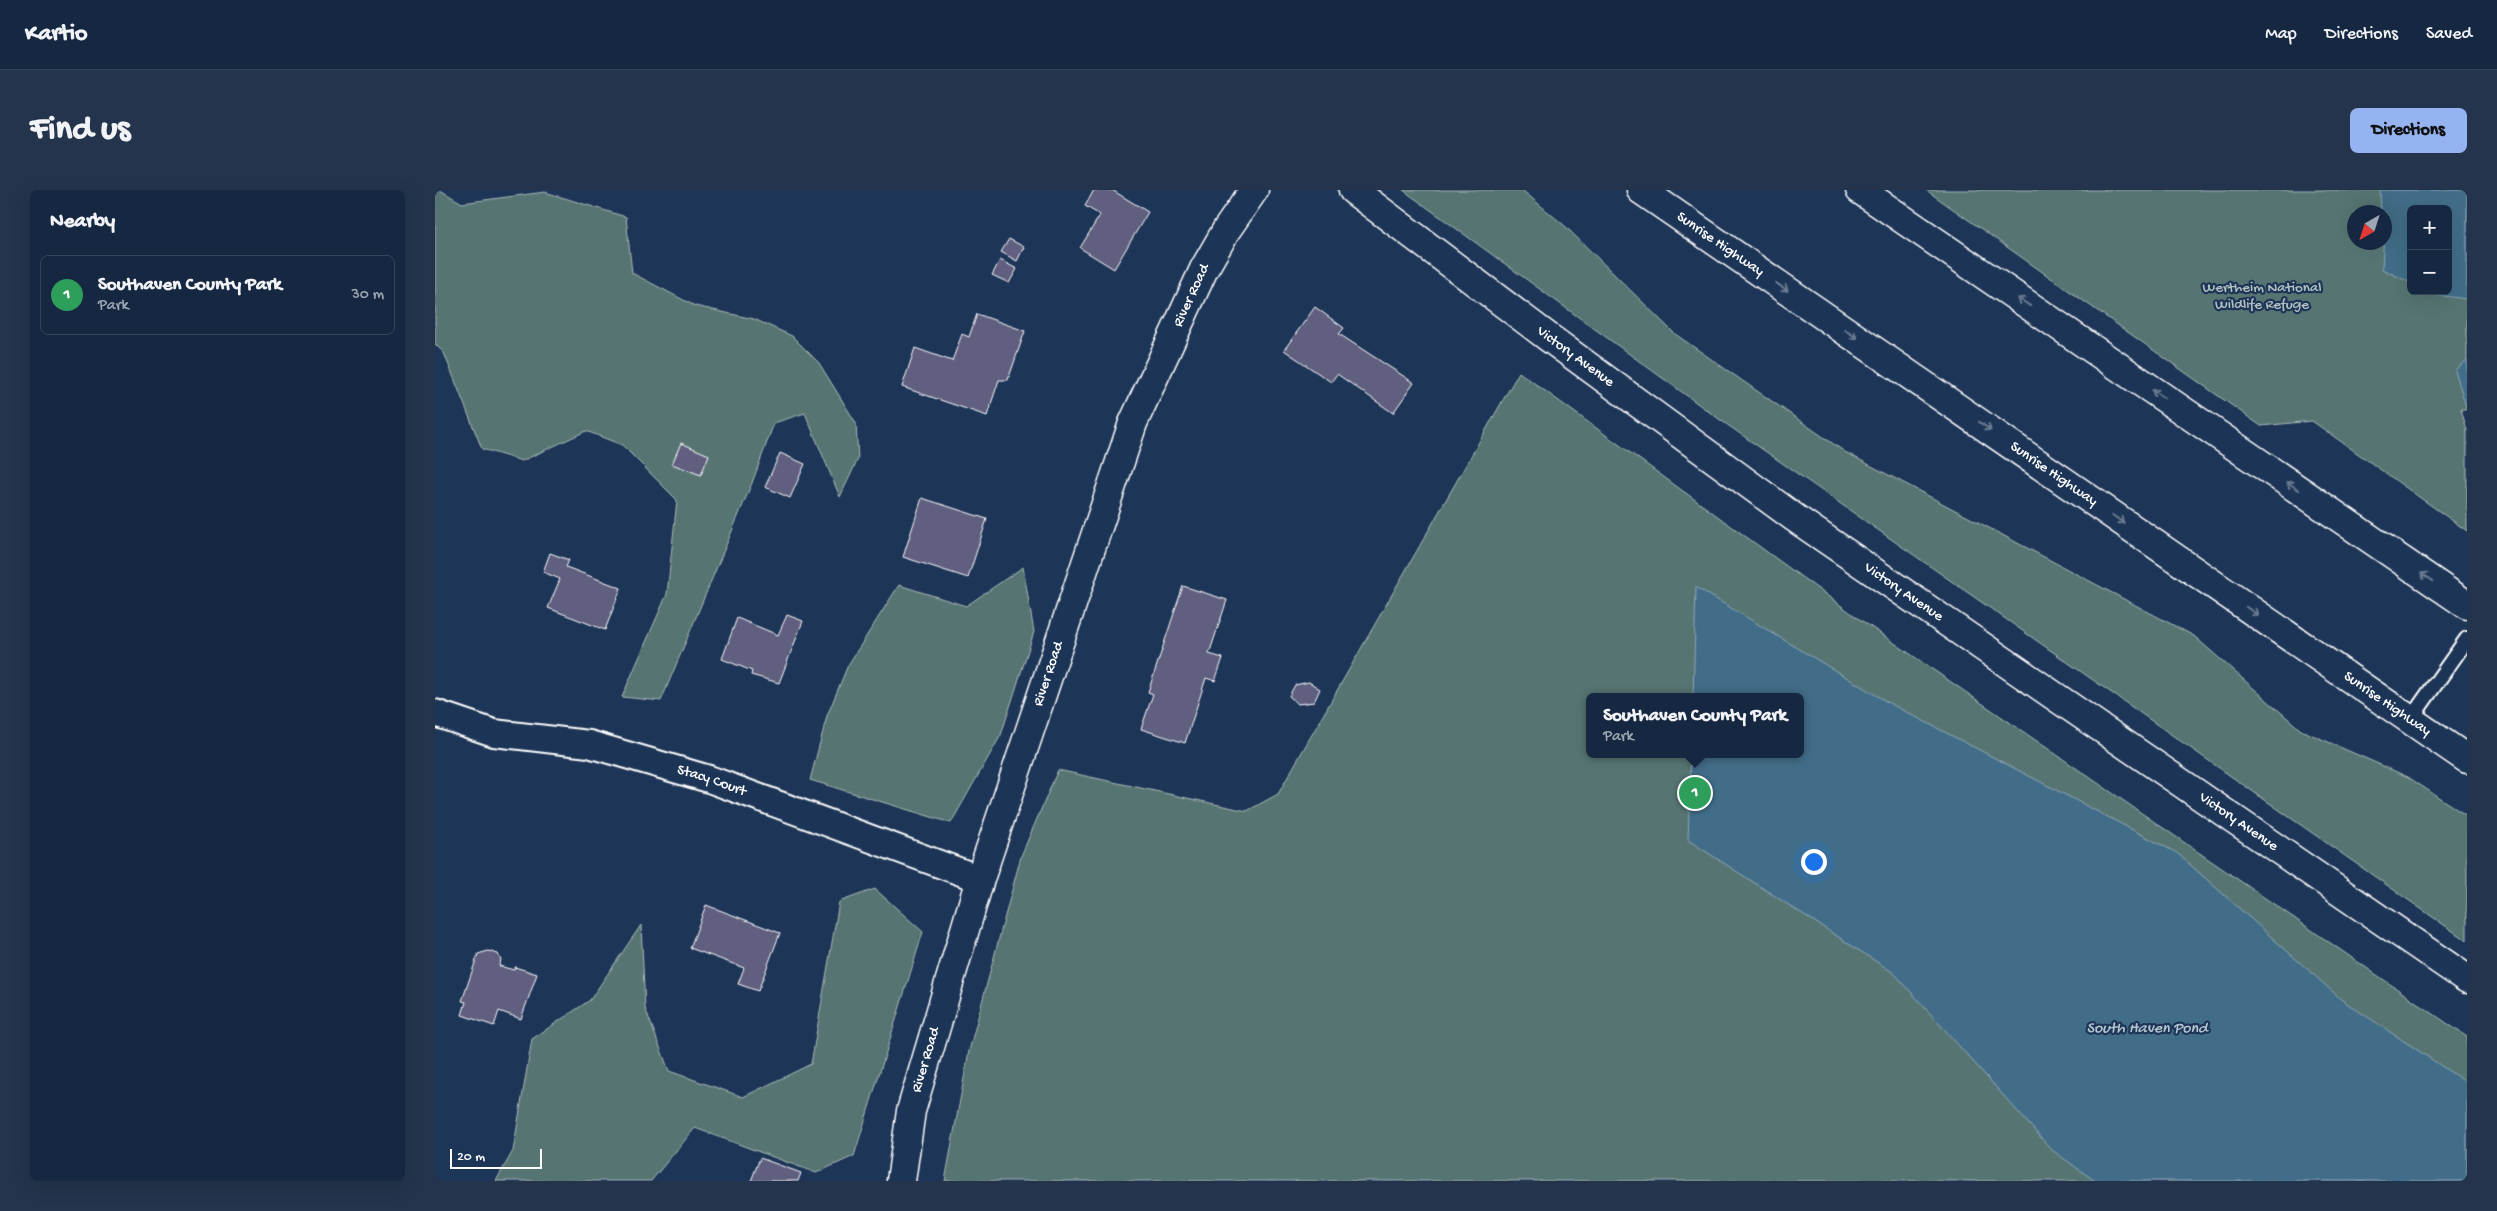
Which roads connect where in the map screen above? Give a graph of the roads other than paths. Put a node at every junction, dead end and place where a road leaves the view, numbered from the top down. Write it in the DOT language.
graph roads {
  1 [pos="1254,190"];
  2 [pos="1353,190"];
  3 [pos="1641,190"];
  4 [pos="1860,190"];
  5 [pos="2467,605"];
  6 [pos="2467,639"];
  7 [pos="435,713"];
  8 [pos="2410,720"];
  9 [pos="2467,760"];
  10 [pos="980,879"];
  11 [pos="2467,980"];
  12 [pos="901,1181"];
  1 -- 10 [label="main road, River Road"];
  2 -- 11 [label="main road, Victory Avenue"];
  3 -- 8 [label="main road, Sunrise Highway, one-way"];
  5 -- 4 [label="main road, one-way"];
  6 -- 8 [label="lane"];
  7 -- 10 [label="street, Stacy Court"];
  8 -- 9 [label="main road, Sunrise Highway"];
  10 -- 12 [label="main road, River Road"];
}
